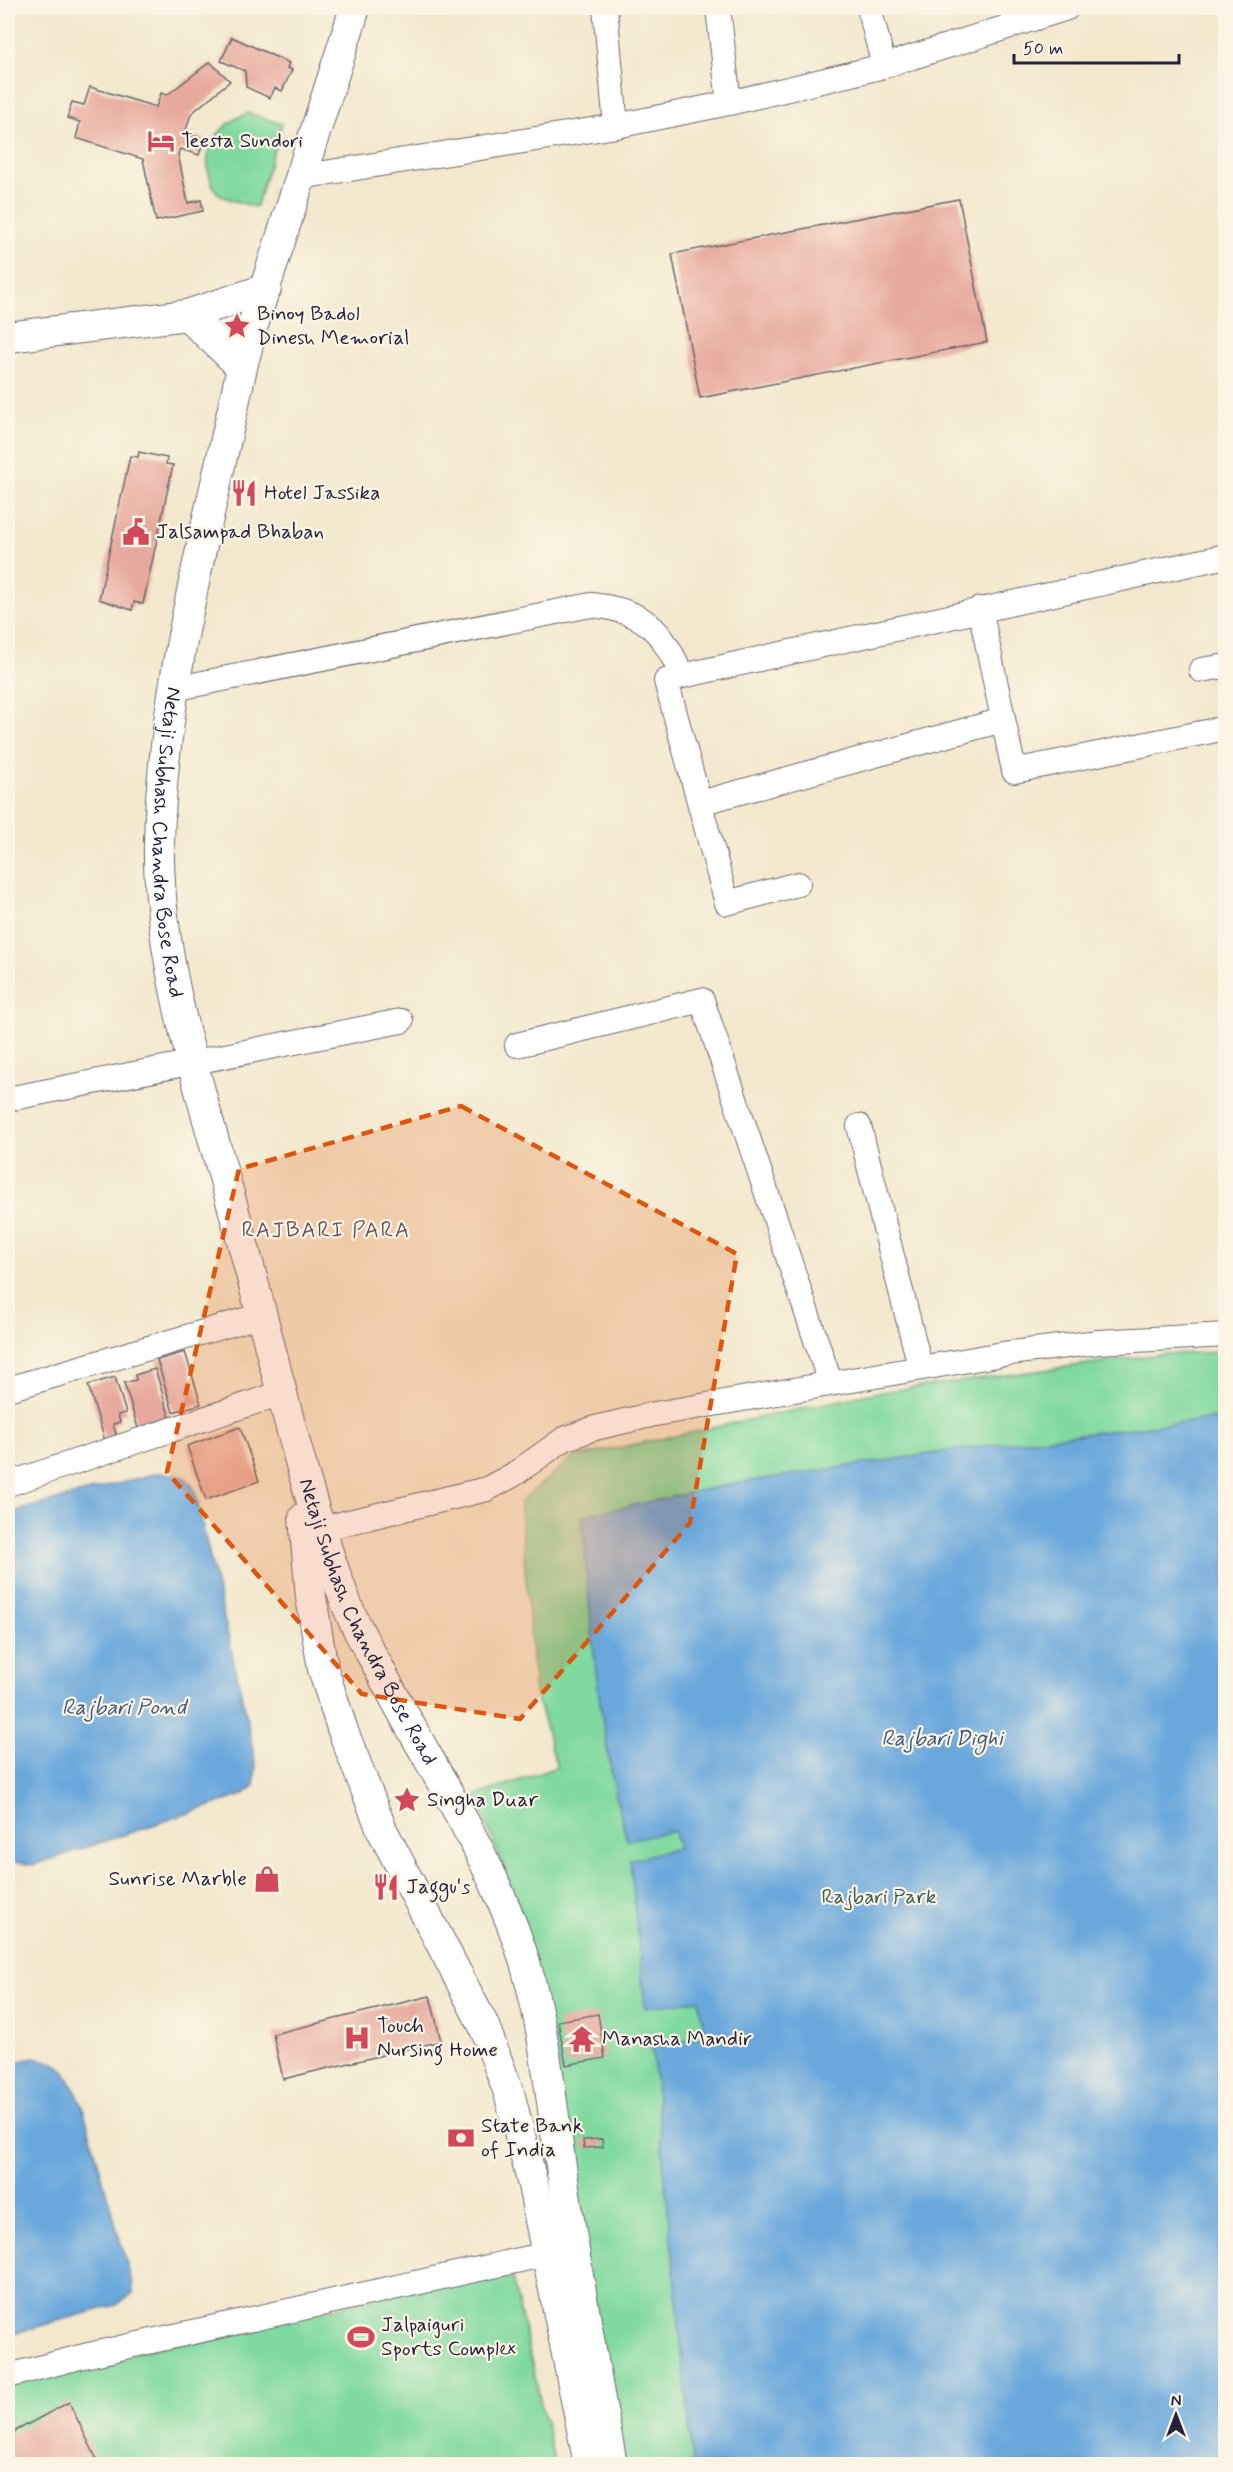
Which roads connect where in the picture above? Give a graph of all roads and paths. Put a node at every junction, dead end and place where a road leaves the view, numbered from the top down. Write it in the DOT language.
graph roads {
  1 [pos="355,8"];
  2 [pos="605,8"];
  3 [pos="718,8"];
  4 [pos="869,8"];
  5 [pos="1067,8"];
  6 [pos="884,66"];
  7 [pos="729,103"];
  8 [pos="616,126"];
  9 [pos="300,177"];
  10 [pos="266,289"];
  11 [pos="188,315"];
  12 [pos="8,336"];
  13 [pos="242,367"];
  14 [pos="1226,556"];
  15 [pos="980,609"];
  16 [pos="1226,666"];
  17 [pos="1201,670"];
  18 [pos="682,676"];
  19 [pos="173,688"];
  20 [pos="1003,720"];
  21 [pos="1226,728"];
  22 [pos="700,803"];
  23 [pos="798,884"];
  24 [pos="401,1022"];
  25 [pos="517,1045"];
  26 [pos="194,1062"];
  27 [pos="8,1099"];
  28 [pos="859,1126"];
  29 [pos="262,1315"];
  30 [pos="1226,1335"];
  31 [pos="920,1366"];
  32 [pos="830,1382"];
  33 [pos="8,1389"];
  34 [pos="282,1393"];
  35 [pos="300,1470"];
  36 [pos="8,1484"];
  37 [pos="320,1529"];
  38 [pos="547,2254"];
  39 [pos="8,2376"];
  40 [pos="589,2464"];
  41 [pos="612,2464"];
  1 -- 9 [label="street, Netaji Subhash Chandra Bose Road"];
  2 -- 8 [label="street"];
  3 -- 7 [label="street"];
  4 -- 6 [label="street"];
  5 -- 6 [label="street"];
  6 -- 7 [label="street"];
  7 -- 8 [label="street"];
  8 -- 9 [label="street"];
  9 -- 10 [label="street, Netaji Subhash Chandra Bose Road"];
  10 -- 11 [label="street"];
  10 -- 13 [label="street, Netaji Subhash Chandra Bose Road"];
  11 -- 12 [label="street"];
  11 -- 13 [label="street"];
  13 -- 19 [label="street, Netaji Subhash Chandra Bose Road"];
  14 -- 15 [label="street"];
  15 -- 18 [label="street"];
  15 -- 20 [label="street"];
  16 -- 17 [label="street"];
  18 -- 19 [label="street"];
  18 -- 22 [label="street"];
  19 -- 26 [label="street, Netaji Subhash Chandra Bose Road"];
  20 -- 21 [label="street"];
  20 -- 22 [label="street"];
  22 -- 23 [label="street"];
  24 -- 26 [label="street"];
  25 -- 32 [label="street"];
  26 -- 27 [label="street"];
  26 -- 29 [label="street, Netaji Subhash Chandra Bose Road"];
  28 -- 31 [label="street"];
  29 -- 33 [label="street"];
  29 -- 34 [label="street, Netaji Subhash Chandra Bose Road"];
  30 -- 31 [label="street"];
  31 -- 32 [label="street"];
  32 -- 37 [label="street"];
  34 -- 35 [label="street, Netaji Subhash Chandra Bose Road"];
  34 -- 36 [label="street"];
  35 -- 37 [label="street, Netaji Subhash Chandra Bose Road"];
  35 -- 38 [label="street, Netaji Subhash Chandra Bose Road"];
  37 -- 41 [label="street, Netaji Subhash Chandra Bose Road"];
  38 -- 39 [label="street"];
  38 -- 40 [label="street, Netaji Subhash Chandra Bose Road"];
}
